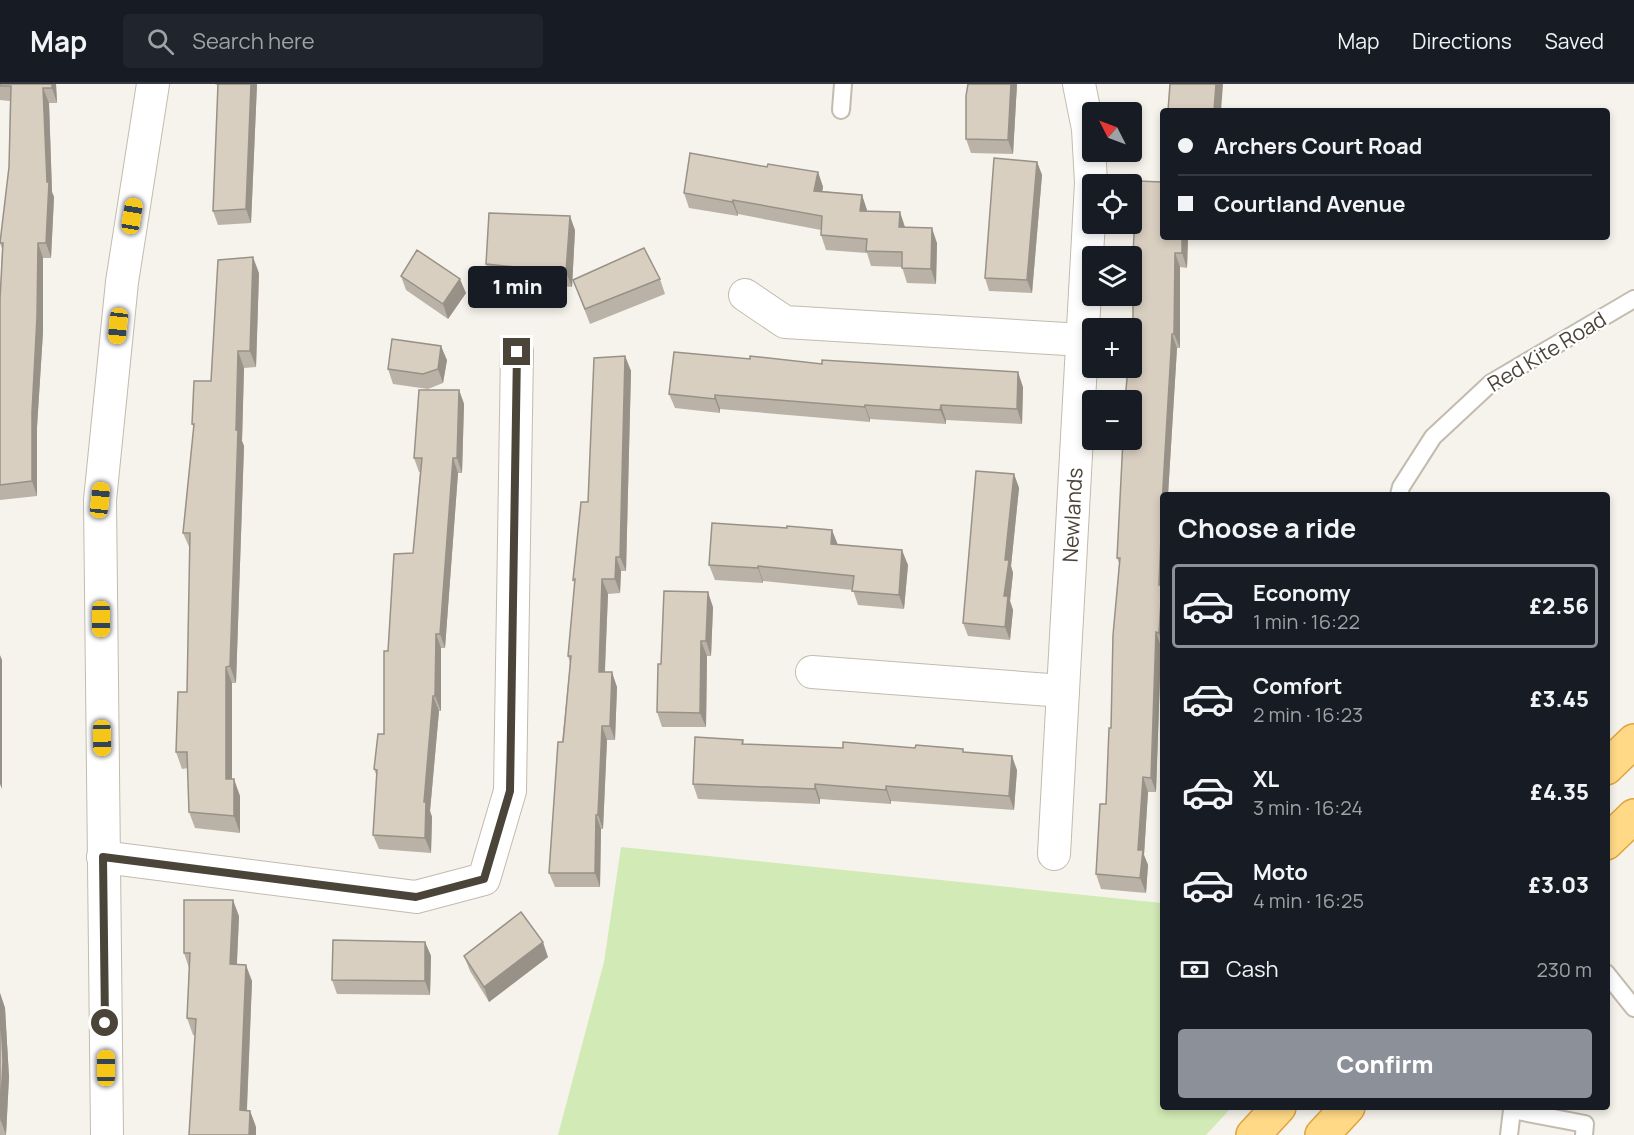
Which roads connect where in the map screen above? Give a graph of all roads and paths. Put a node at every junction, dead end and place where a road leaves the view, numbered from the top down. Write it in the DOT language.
graph roads {
  1 [pos="153,84"];
  2 [pos="843,84"];
  3 [pos="1078,84"];
  4 [pos="841,111"];
  5 [pos="745,295"];
  6 [pos="1634,299"];
  7 [pos="1084,318"];
  8 [pos="1082,340"];
  9 [pos="517,352"];
  10 [pos="1082,358"];
  11 [pos="1400,492"];
  12 [pos="812,672"];
  13 [pos="1063,691"];
  14 [pos="1634,741"];
  15 [pos="1610,764"];
  16 [pos="1634,816"];
  17 [pos="1610,839"];
  18 [pos="1053,854"];
  19 [pos="103,857"];
  20 [pos="1610,978"];
  21 [pos="1634,1008"];
  22 [pos="1276,1110"];
  23 [pos="1345,1110"];
  24 [pos="107,1135"];
  25 [pos="1252,1135"];
  26 [pos="1322,1135"];
  27 [pos="1509,1135"];
  28 [pos="1584,1135"];
  1 -- 19 [label="street"];
  2 -- 4 [label="lane"];
  3 -- 7 [label="street, Newlands"];
  5 -- 8 [label="street"];
  6 -- 11 [label="lane, Red Kite Road"];
  9 -- 19 [label="street"];
  10 -- 13 [label="street, Newlands"];
  12 -- 13 [label="street"];
  13 -- 18 [label="street, Newlands"];
  14 -- 15 [label="highway"];
  16 -- 17 [label="highway"];
  19 -- 24 [label="street"];
  20 -- 21 [label="lane"];
  22 -- 25 [label="highway"];
  23 -- 26 [label="highway"];
  27 -- 28 [label="lane"];
}
